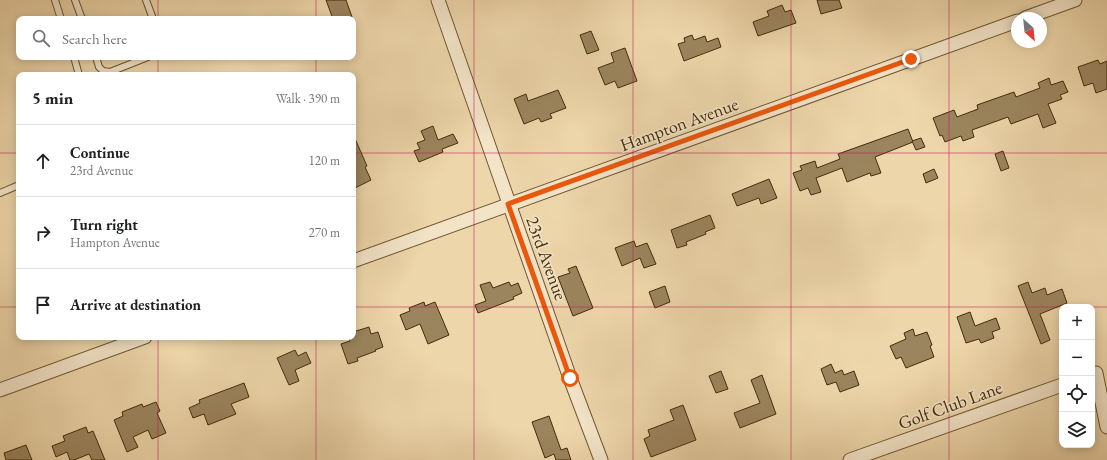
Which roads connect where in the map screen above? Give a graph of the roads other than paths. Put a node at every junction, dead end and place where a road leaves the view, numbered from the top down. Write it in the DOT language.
graph roads {
  1 [pos="55,0"];
  2 [pos="75,0"];
  3 [pos="146,0"];
  4 [pos="438,0"];
  5 [pos="1074,0"];
  6 [pos="1041,12"];
  7 [pos="60,16"];
  8 [pos="81,16"];
  9 [pos="152,16"];
  10 [pos="1011,23"];
  11 [pos="75,60"];
  12 [pos="97,60"];
  13 [pos="140,60"];
  14 [pos="78,72"];
  15 [pos="110,72"];
  16 [pos="110,72"];
  17 [pos="16,186"];
  18 [pos="0,193"];
  19 [pos="508,204"];
  20 [pos="356,260"];
  21 [pos="137,340"];
  22 [pos="1098,372"];
  23 [pos="1059,386"];
  24 [pos="0,390"];
  25 [pos="1107,427"];
  26 [pos="601,460"];
  27 [pos="850,460"];
  1 -- 7 [label="lane"];
  2 -- 8 [label="lane"];
  3 -- 9 [label="lane"];
  4 -- 19 [label="street, 23rd Avenue"];
  5 -- 6 [label="street"];
  10 -- 19 [label="street, Hampton Avenue"];
  11 -- 14 [label="lane"];
  12 -- 15 [label="lane"];
  13 -- 16 [label="lane"];
  17 -- 18 [label="lane"];
  19 -- 20 [label="street, Hampton Avenue"];
  19 -- 26 [label="street, 23rd Avenue"];
  21 -- 24 [label="street"];
  22 -- 25 [label="street"];
  23 -- 27 [label="street, Golf Club Lane"];
}
